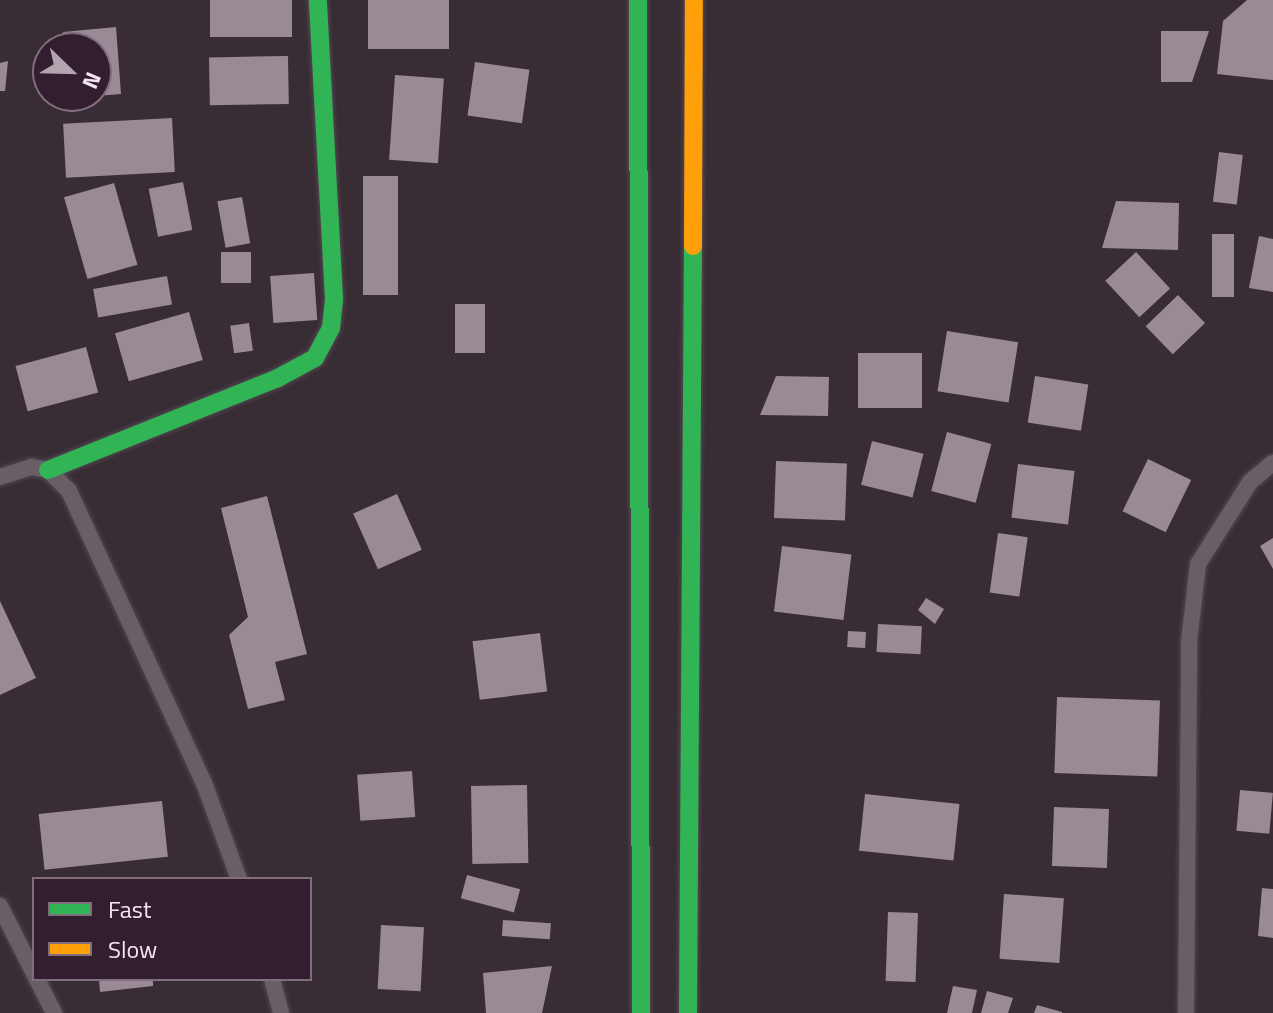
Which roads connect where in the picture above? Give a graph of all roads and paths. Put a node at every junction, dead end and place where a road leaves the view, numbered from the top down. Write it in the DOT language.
graph roads {
  1 [pos="318,0"];
  2 [pos="638,0"];
  3 [pos="694,0"];
  4 [pos="1273,463"];
  5 [pos="48,470"];
  6 [pos="0,477"];
  7 [pos="238,877"];
  8 [pos="0,906"];
  9 [pos="32,969"];
  10 [pos="38,981"];
  11 [pos="273,981"];
  12 [pos="54,1013"];
  13 [pos="281,1013"];
  14 [pos="641,1013"];
  15 [pos="688,1013"];
  16 [pos="1186,1013"];
  1 -- 5 [label="main road"];
  2 -- 14 [label="main road"];
  3 -- 15 [label="main road"];
  4 -- 16 [label="street"];
  5 -- 6 [label="street"];
  5 -- 7 [label="street"];
  8 -- 9 [label="street"];
  10 -- 12 [label="street"];
  11 -- 13 [label="street"];
}
